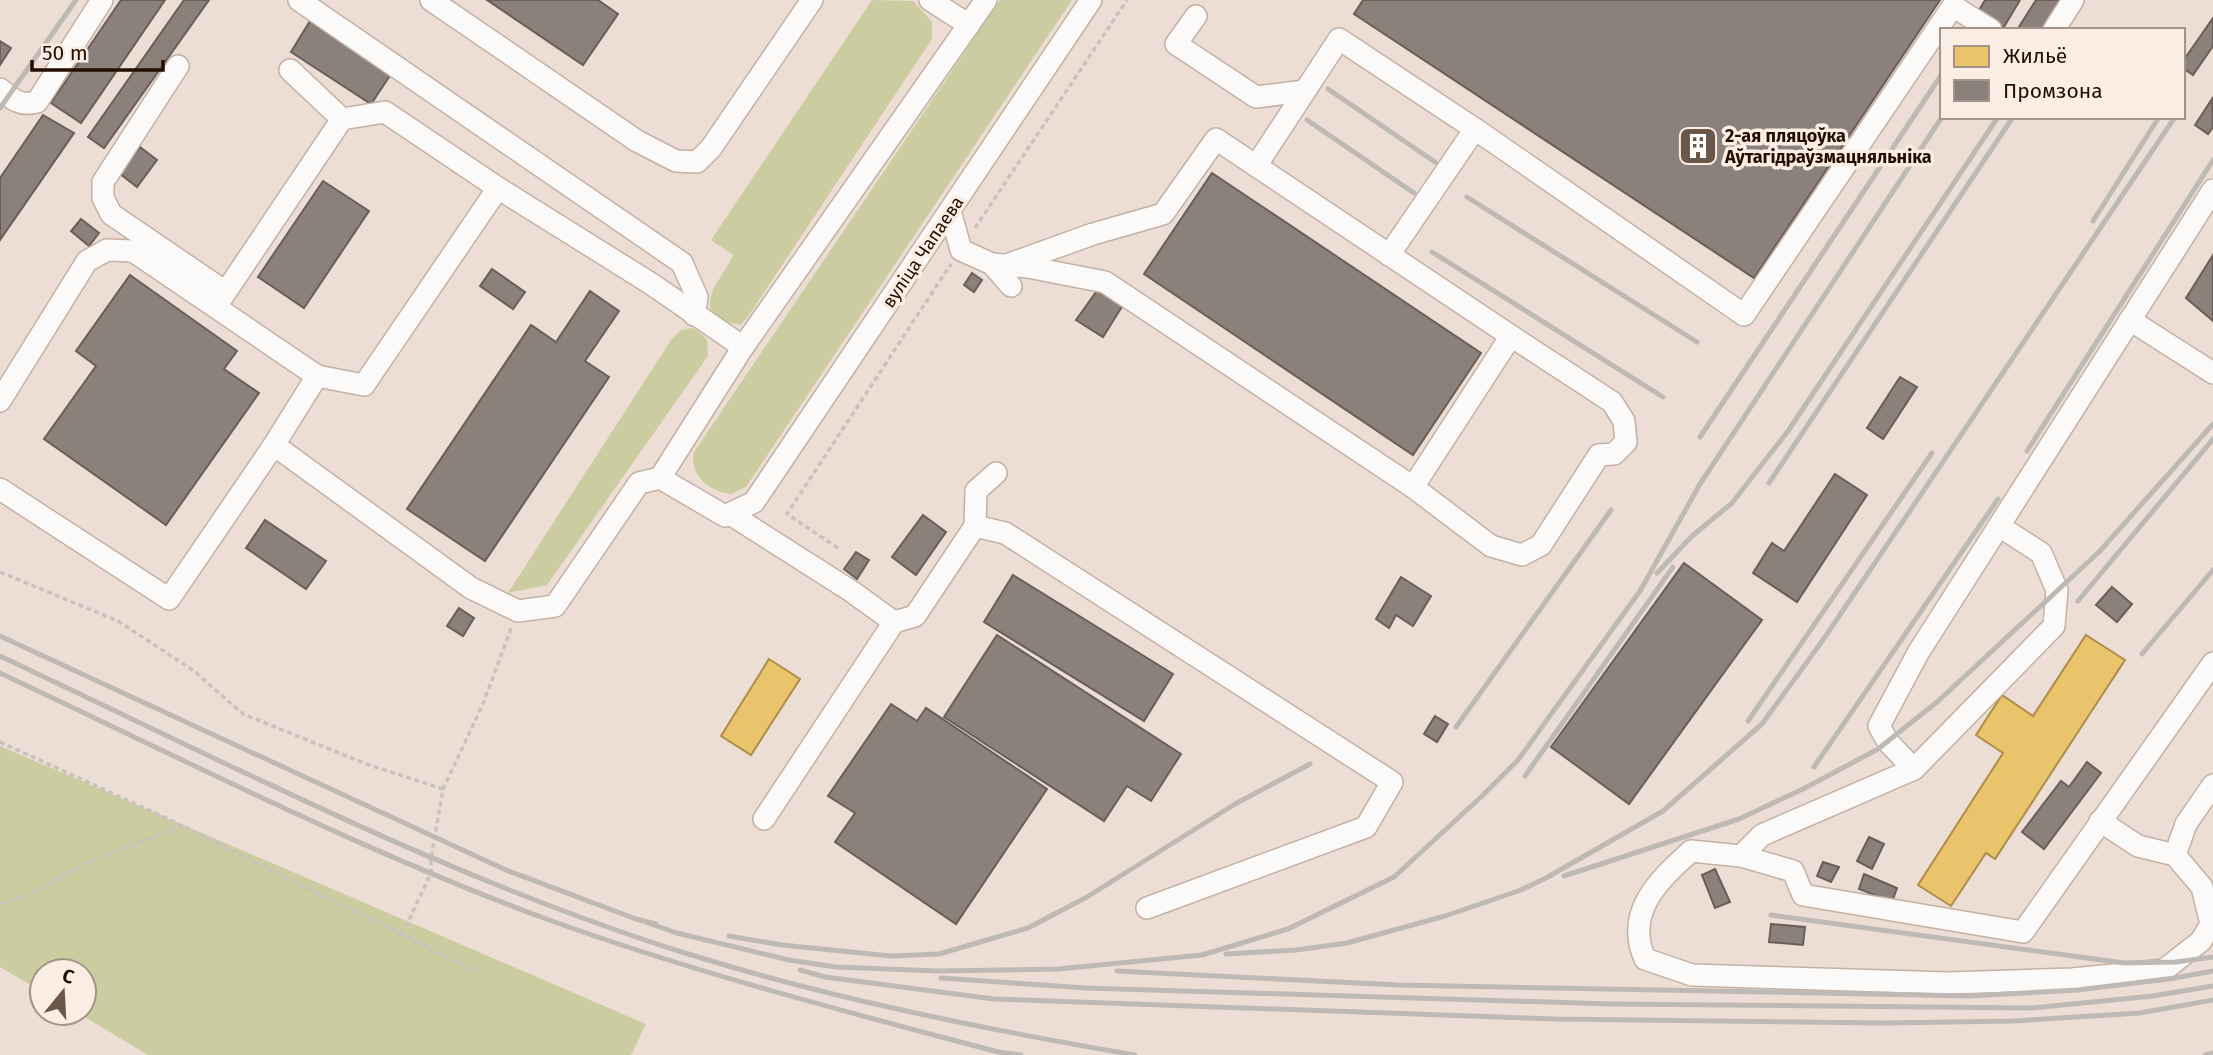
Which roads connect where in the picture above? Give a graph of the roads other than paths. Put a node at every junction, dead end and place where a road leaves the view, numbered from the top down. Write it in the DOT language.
graph roads {
  1 [pos="102,0"];
  2 [pos="299,0"];
  3 [pos="430,0"];
  4 [pos="812,0"];
  5 [pos="930,0"];
  6 [pos="986,0"];
  7 [pos="1091,0"];
  8 [pos="2073,0"];
  9 [pos="1196,16"];
  10 [pos="969,25"];
  11 [pos="1988,28"];
  12 [pos="2055,28"];
  13 [pos="178,66"];
  14 [pos="290,70"];
  15 [pos="0,89"];
  16 [pos="1305,91"];
  17 [pos="342,119"];
  18 [pos="1475,129"];
  19 [pos="1256,166"];
  20 [pos="498,188"];
  21 [pos="2213,191"];
  22 [pos="950,211"];
  23 [pos="1389,255"];
  24 [pos="998,265"];
  25 [pos="1011,286"];
  26 [pos="220,299"];
  27 [pos="694,315"];
  28 [pos="2130,320"];
  29 [pos="1511,336"];
  30 [pos="743,347"];
  31 [pos="2213,373"];
  32 [pos="317,376"];
  33 [pos="0,401"];
  34 [pos="274,445"];
  35 [pos="996,473"];
  36 [pos="660,478"];
  37 [pos="1412,487"];
  38 [pos="0,489"];
  39 [pos="730,514"];
  40 [pos="975,526"];
  41 [pos="1999,526"];
  42 [pos="894,622"];
  43 [pos="2213,663"];
  44 [pos="1914,769"];
  45 [pos="2213,785"];
  46 [pos="764,819"];
  47 [pos="2100,821"];
  48 [pos="2175,855"];
  49 [pos="1741,856"];
  50 [pos="1147,908"];
  1 -- 15 [label="street"];
  2 -- 27 [label="street"];
  3 -- 4 [label="street"];
  5 -- 10 [label="street"];
  6 -- 10 [label="street"];
  7 -- 22 [label="street, вуліца Чапаева"];
  8 -- 12 [label="street"];
  9 -- 16 [label="street"];
  10 -- 30 [label="street"];
  11 -- 18 [label="street"];
  13 -- 26 [label="street"];
  14 -- 17 [label="street"];
  16 -- 18 [label="street"];
  16 -- 19 [label="street"];
  17 -- 20 [label="street"];
  17 -- 26 [label="street"];
  18 -- 23 [label="street"];
  19 -- 23 [label="street"];
  19 -- 24 [label="street"];
  20 -- 27 [label="street"];
  20 -- 32 [label="street"];
  21 -- 28 [label="street"];
  22 -- 24 [label="street"];
  22 -- 39 [label="street, вуліца Чапаева"];
  23 -- 29 [label="street"];
  24 -- 25 [label="street"];
  24 -- 37 [label="street"];
  26 -- 32 [label="street"];
  26 -- 33 [label="street"];
  27 -- 30 [label="street"];
  28 -- 31 [label="street"];
  28 -- 41 [label="street"];
  29 -- 37 [label="street"];
  29 -- 37 [label="street"];
  30 -- 36 [label="street"];
  32 -- 34 [label="street"];
  34 -- 36 [label="street"];
  34 -- 38 [label="street"];
  35 -- 40 [label="street"];
  36 -- 39 [label="street"];
  39 -- 42 [label="street"];
  40 -- 42 [label="street"];
  40 -- 50 [label="street"];
  41 -- 44 [label="street"];
  41 -- 44 [label="street"];
  42 -- 46 [label="street"];
  43 -- 47 [label="street"];
  44 -- 49 [label="street"];
  45 -- 48 [label="street"];
  47 -- 48 [label="street"];
  47 -- 49 [label="street"];
  48 -- 49 [label="street"];
}
